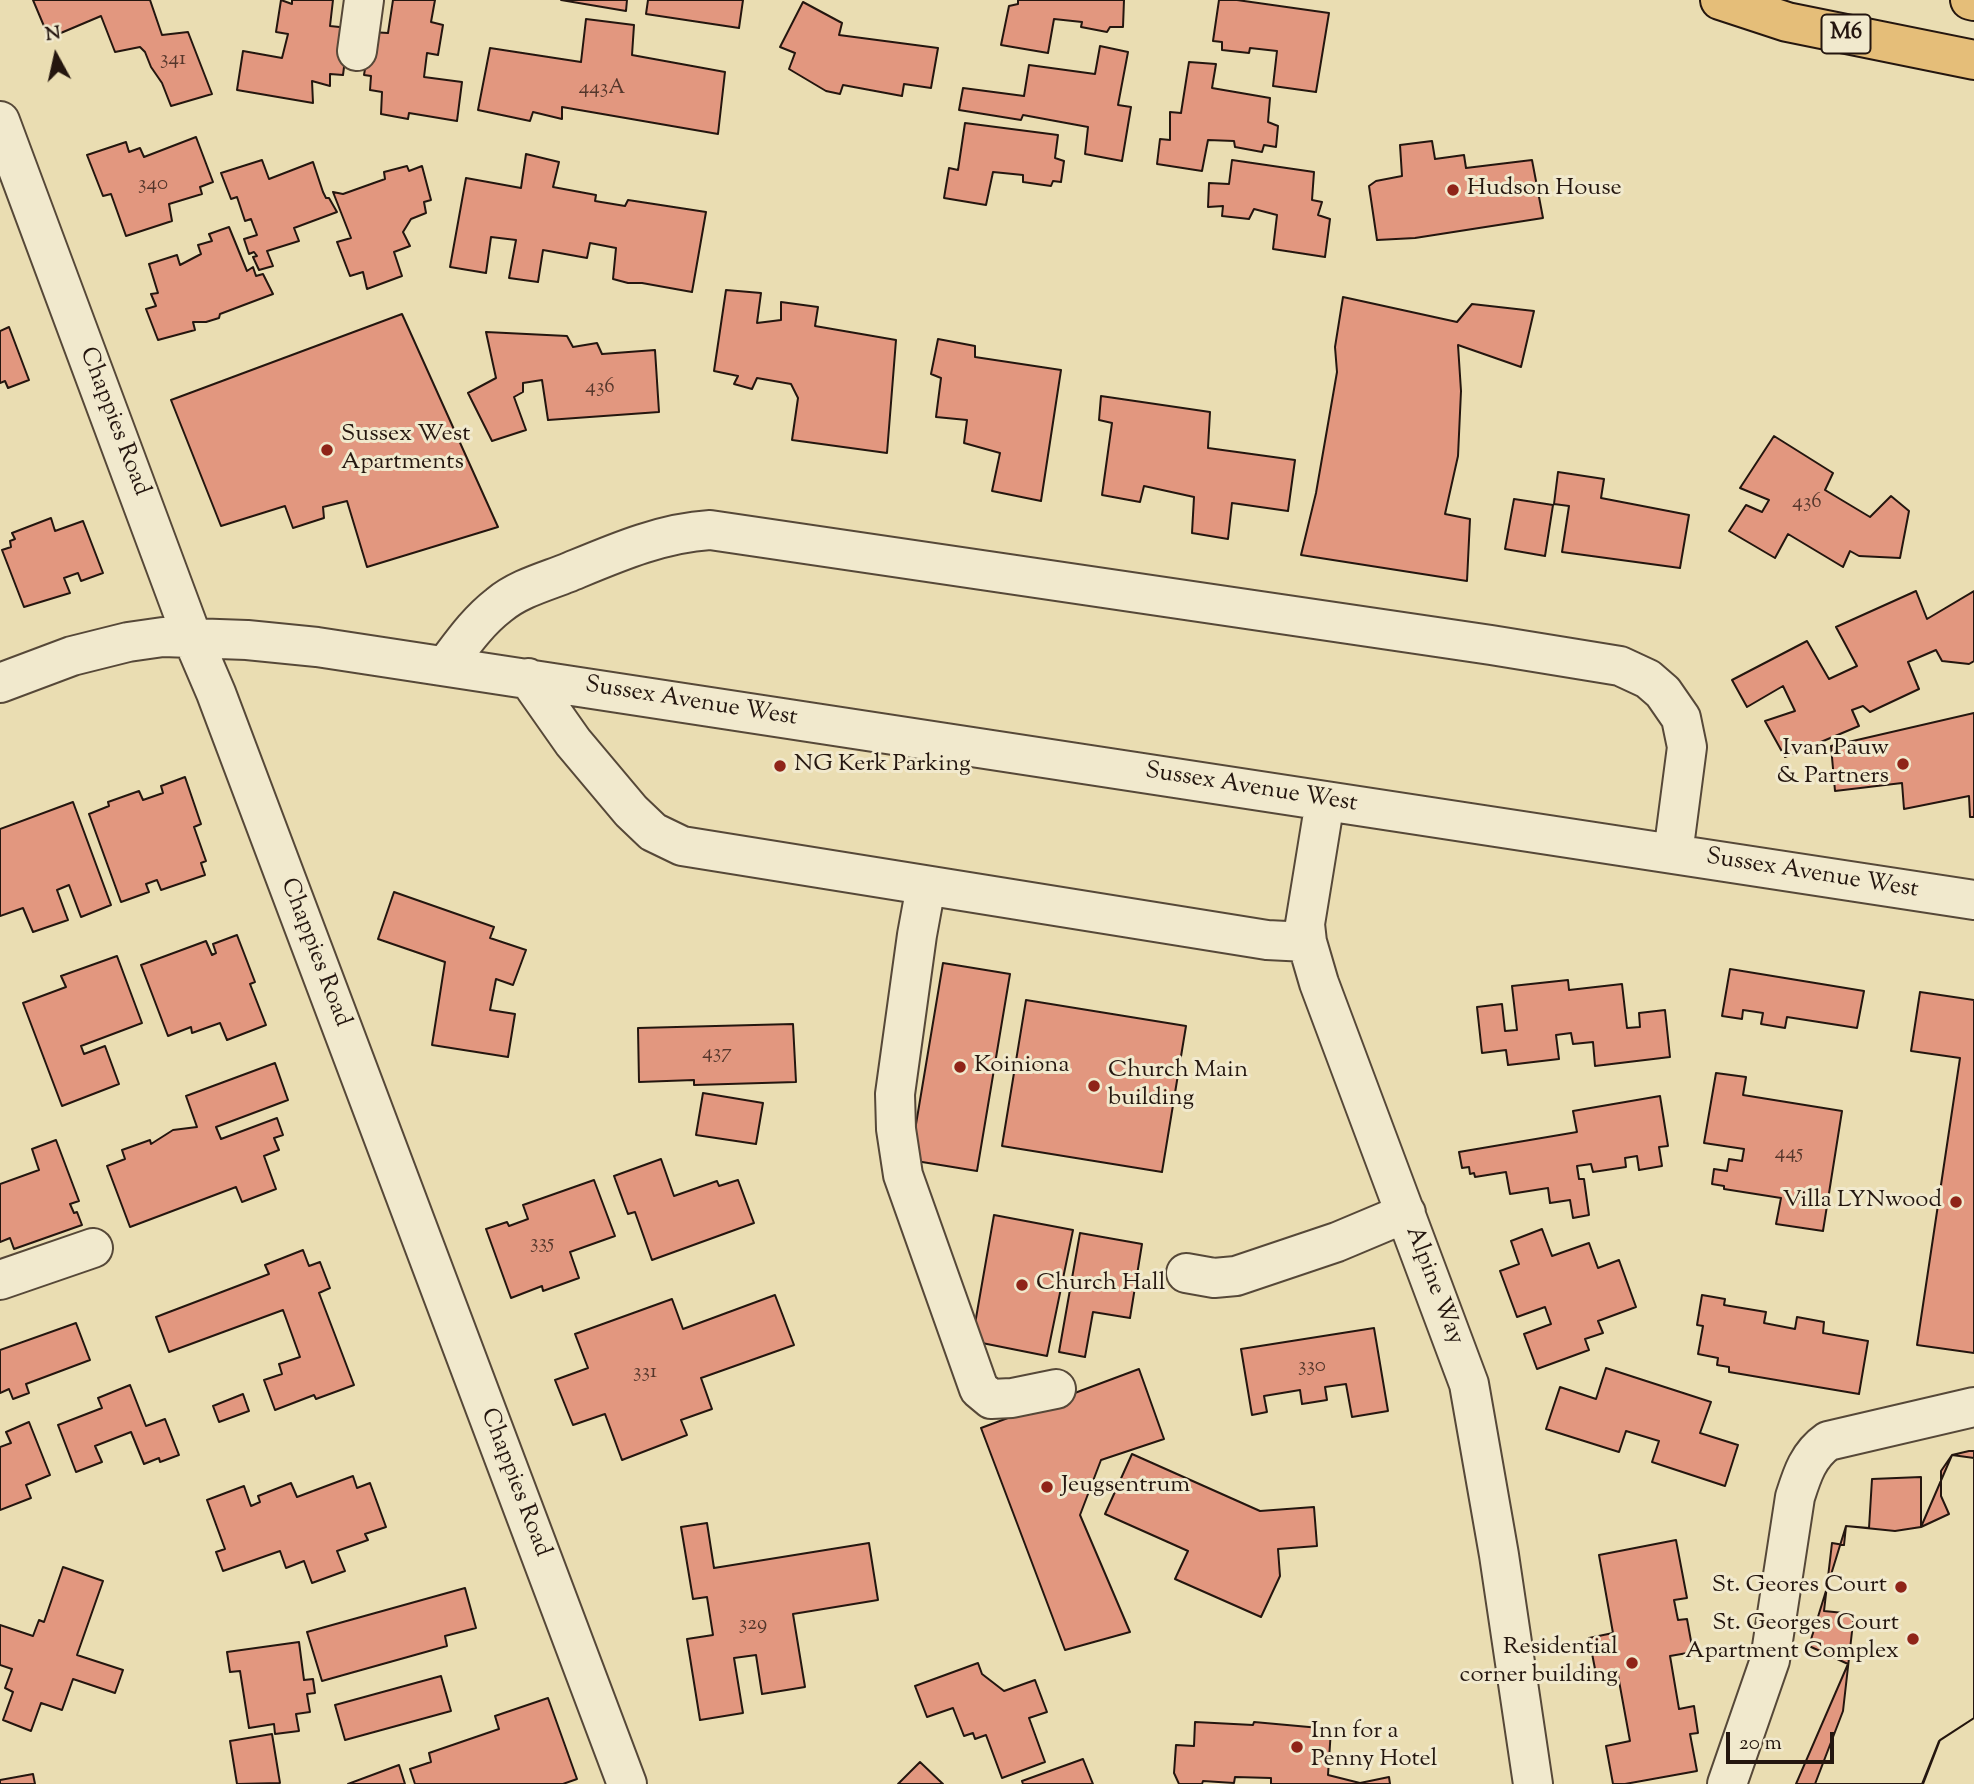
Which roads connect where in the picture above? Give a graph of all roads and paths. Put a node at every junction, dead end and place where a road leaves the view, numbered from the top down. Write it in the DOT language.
graph roads {
  1 [pos="364,0"];
  2 [pos="1720,0"];
  3 [pos="357,51"];
  4 [pos="1974,60"];
  5 [pos="0,121"];
  6 [pos="192,637"];
  7 [pos="446,665"];
  8 [pos="528,678"];
  9 [pos="0,683"];
  10 [pos="1325,801"];
  11 [pos="1673,854"];
  12 [pos="926,886"];
  13 [pos="1974,900"];
  14 [pos="1307,942"];
  15 [pos="1406,1213"];
  16 [pos="93,1248"];
  17 [pos="1186,1273"];
  18 [pos="0,1280"];
  19 [pos="1056,1389"];
  20 [pos="1974,1407"];
  21 [pos="627,1784"];
  22 [pos="1533,1784"];
  23 [pos="1727,1784"];
  1 -- 3 [label="street"];
  2 -- 4 [label="main road, M6"];
  5 -- 6 [label="street, Chappies Road"];
  6 -- 7 [label="street, Sussex Avenue West"];
  6 -- 9 [label="street, Sussex Avenue West"];
  6 -- 21 [label="street, Chappies Road"];
  7 -- 8 [label="street, Sussex Avenue West"];
  7 -- 11 [label="street"];
  8 -- 10 [label="street, Sussex Avenue West"];
  8 -- 12 [label="street, Sussex Avenue West"];
  10 -- 11 [label="street, Sussex Avenue West"];
  10 -- 14 [label="street, Alpine Way"];
  11 -- 13 [label="street, Sussex Avenue West"];
  12 -- 14 [label="street, Sussex Avenue West"];
  12 -- 19 [label="street"];
  14 -- 15 [label="street, Alpine Way"];
  15 -- 17 [label="street"];
  15 -- 22 [label="street, Alpine Way"];
  16 -- 18 [label="street"];
  20 -- 23 [label="street"];
}
